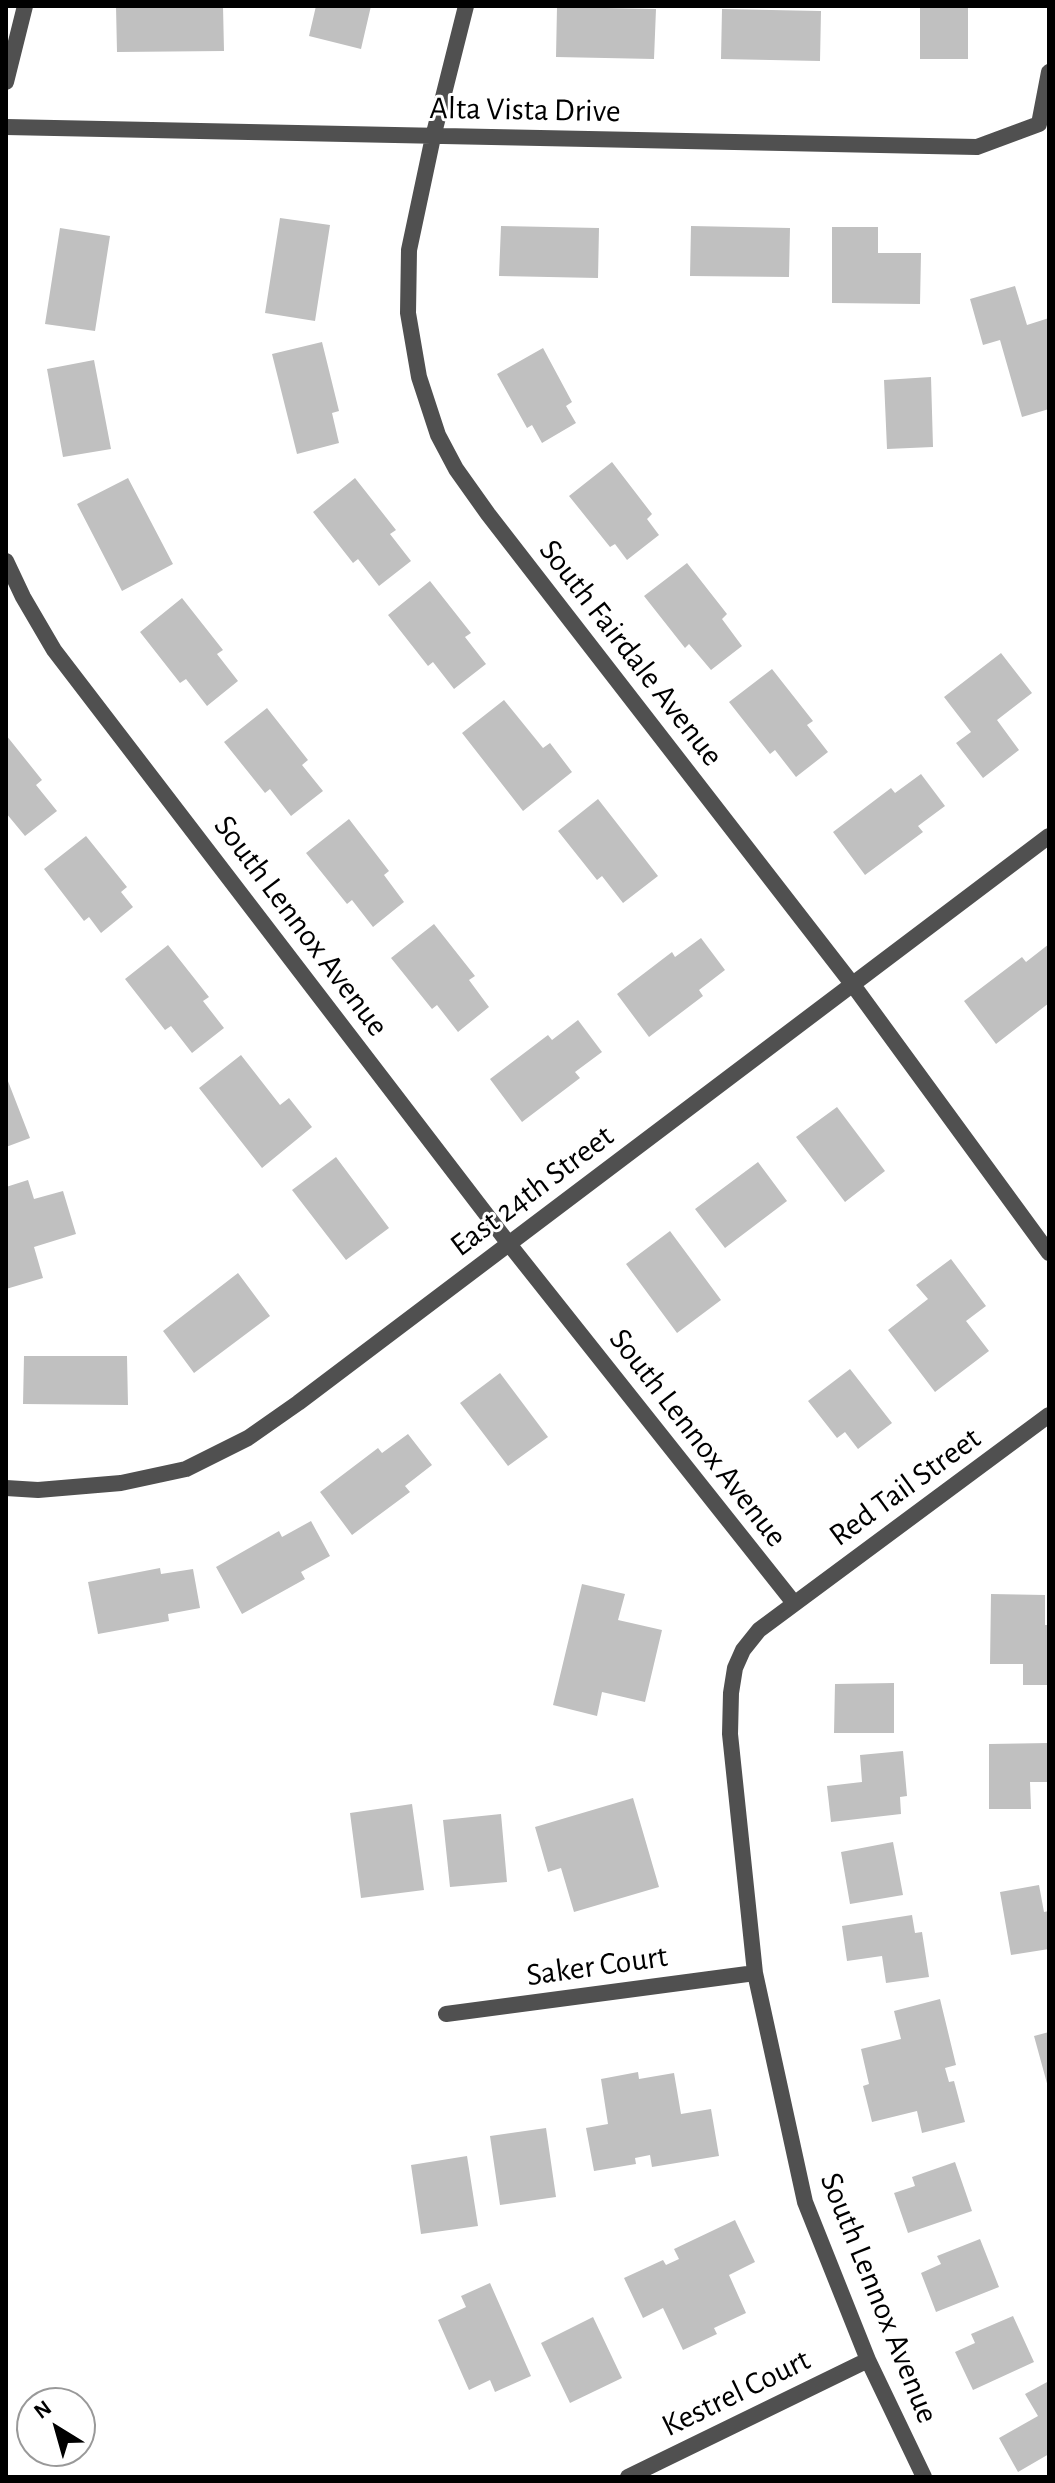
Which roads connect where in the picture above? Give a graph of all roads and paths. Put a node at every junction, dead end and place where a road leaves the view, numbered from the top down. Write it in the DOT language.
graph roads {
  1 [pos="25,6"];
  2 [pos="466,6"];
  3 [pos="1049,72"];
  4 [pos="6,82"];
  5 [pos="6,127"];
  6 [pos="433,137"];
  7 [pos="6,561"];
  8 [pos="1049,836"];
  9 [pos="853,985"];
  10 [pos="509,1244"];
  11 [pos="1049,1253"];
  12 [pos="1049,1415"];
  13 [pos="6,1488"];
  14 [pos="794,1603"];
  15 [pos="755,1973"];
  16 [pos="446,2014"];
  17 [pos="868,2360"];
  18 [pos="628,2477"];
  19 [pos="924,2477"];
  1 -- 4 [label="street"];
  2 -- 6 [label="street, South Fairdale Avenue"];
  3 -- 6 [label="street, Alta Vista Drive"];
  5 -- 6 [label="street, Alta Vista Drive"];
  6 -- 9 [label="street, South Fairdale Avenue"];
  7 -- 10 [label="street, South Lennox Avenue"];
  8 -- 9 [label="street, East 24th Street"];
  9 -- 10 [label="street, East 24th Street"];
  9 -- 11 [label="street, South Fairdale Avenue"];
  10 -- 13 [label="street, East 24th Street"];
  10 -- 14 [label="street, South Lennox Avenue"];
  12 -- 14 [label="street, Red Tail Street"];
  14 -- 15 [label="street, South Lennox Avenue"];
  15 -- 16 [label="street, Saker Court"];
  15 -- 17 [label="street, South Lennox Avenue"];
  17 -- 18 [label="street, Kestrel Court"];
  17 -- 19 [label="street, South Lennox Avenue"];
}
